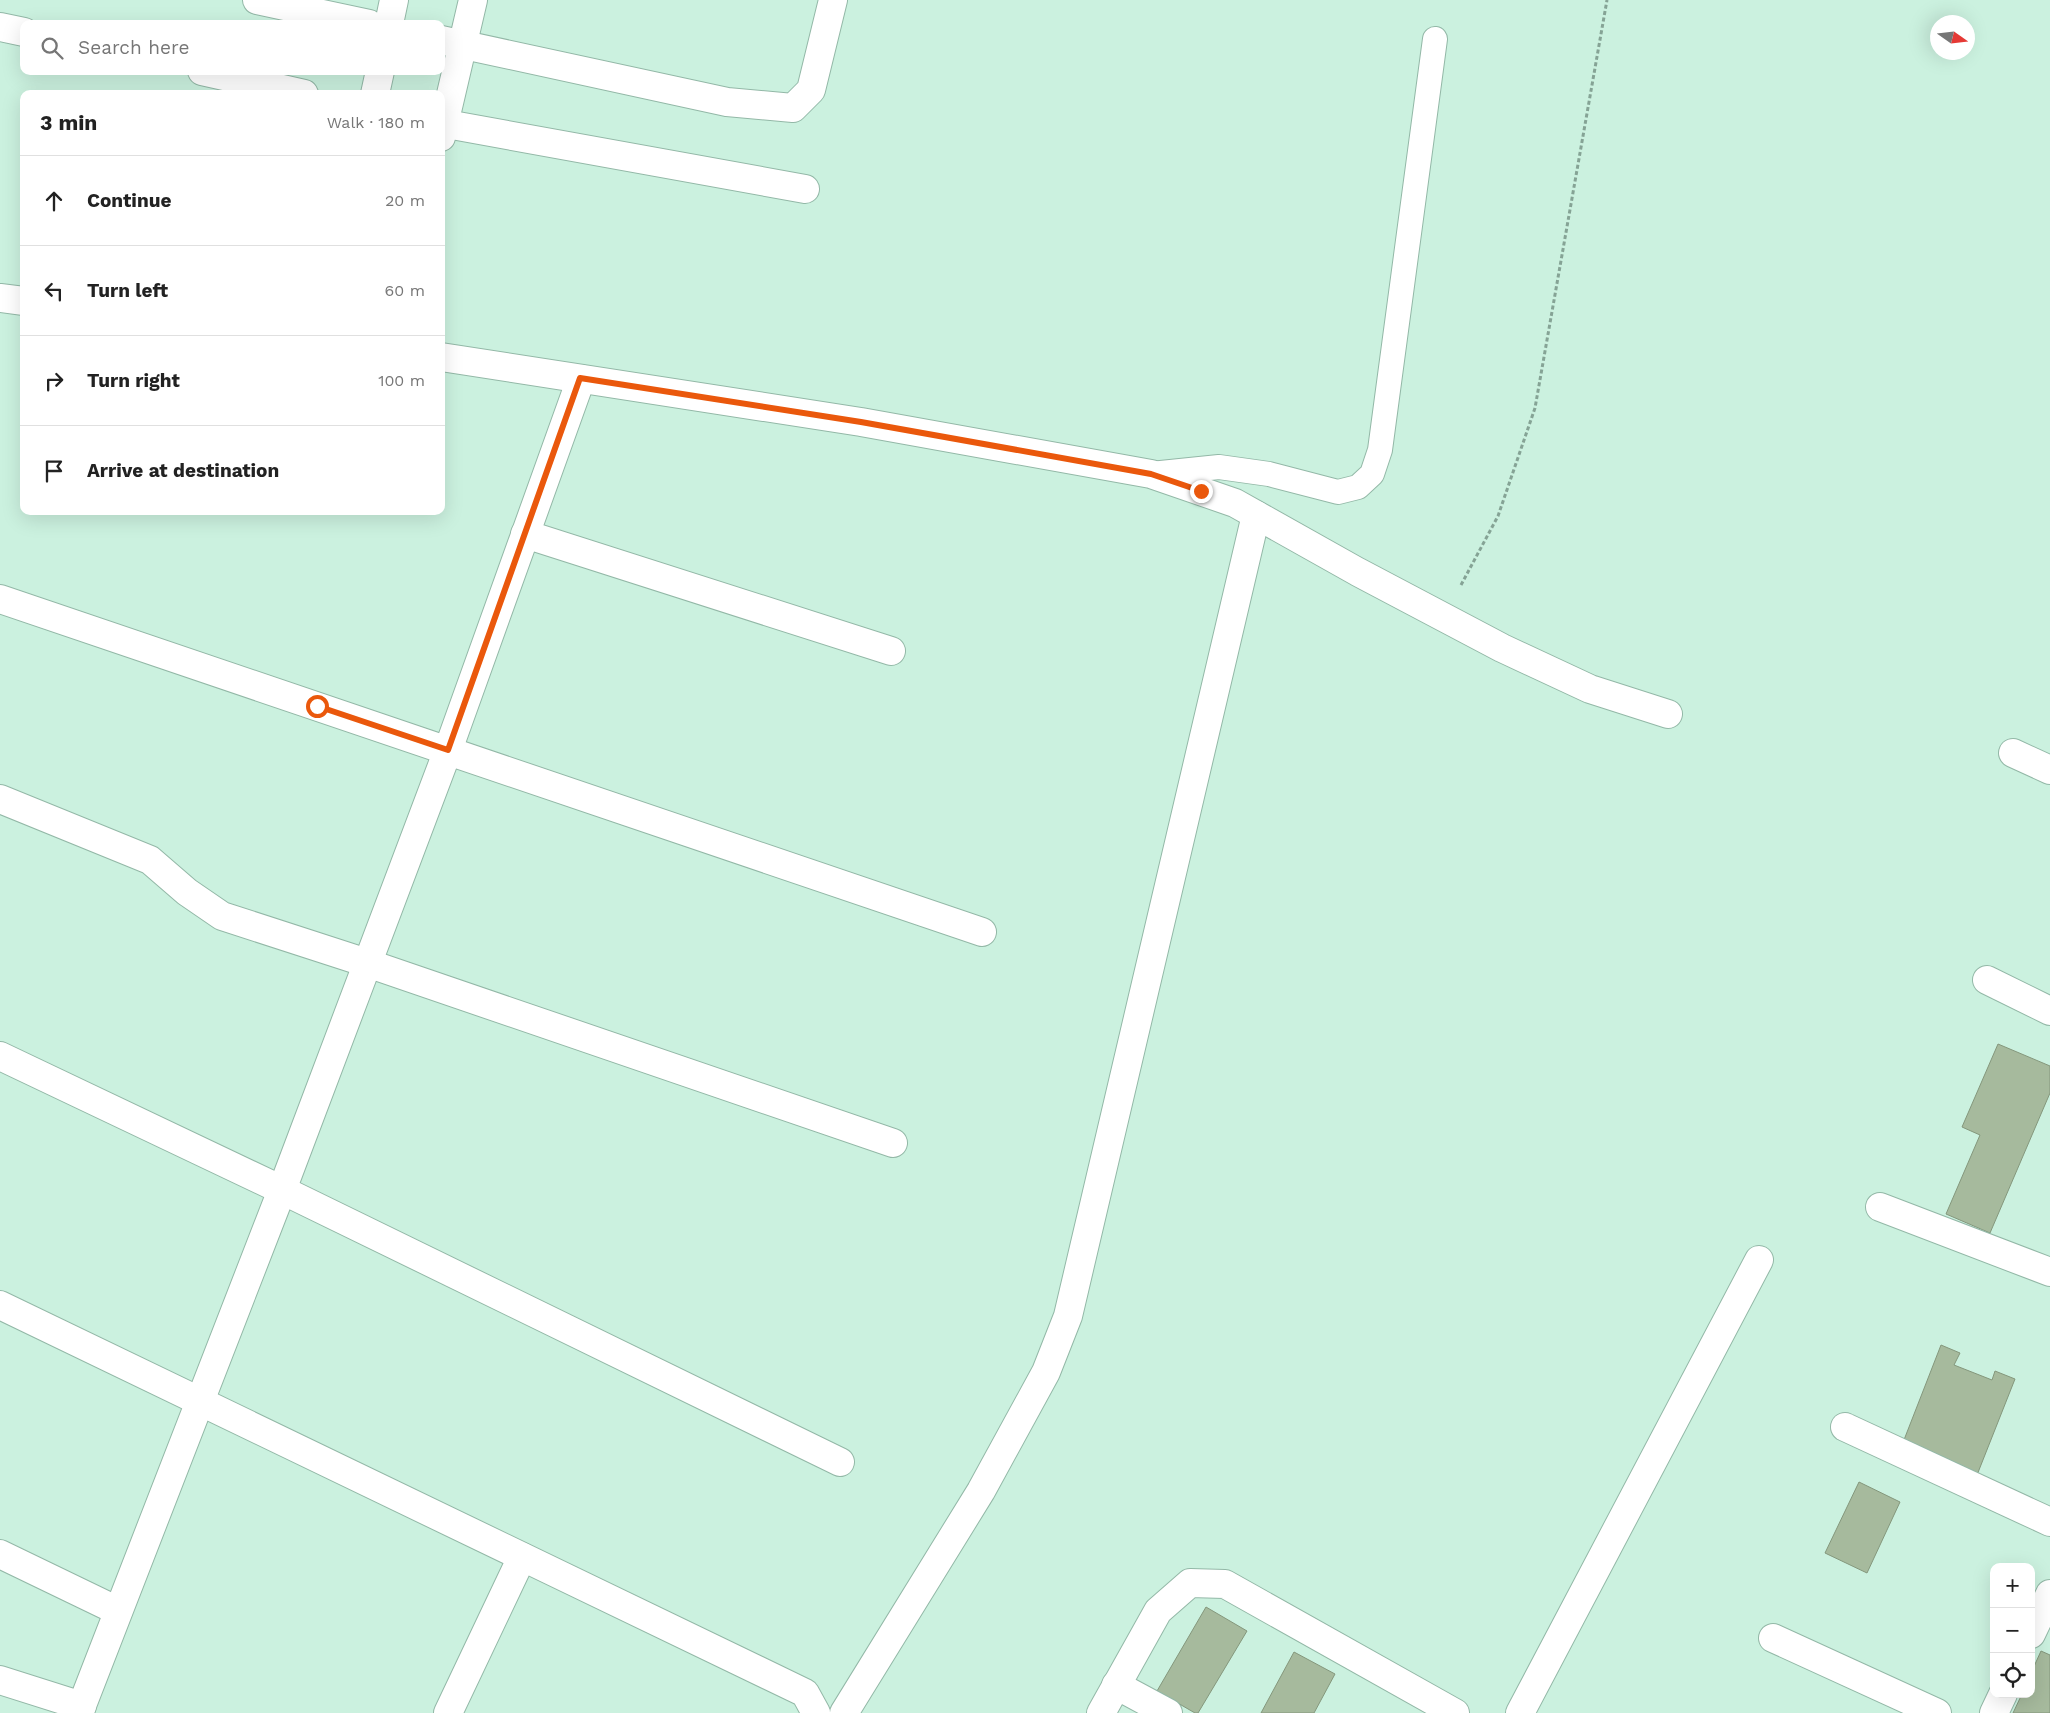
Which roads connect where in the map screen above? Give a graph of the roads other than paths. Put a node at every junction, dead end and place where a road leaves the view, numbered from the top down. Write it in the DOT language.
graph roads {
  1 [pos="257,0"];
  2 [pos="394,0"];
  3 [pos="473,0"];
  4 [pos="833,0"];
  5 [pos="350,20"];
  6 [pos="391,20"];
  7 [pos="0,27"];
  8 [pos="20,31"];
  9 [pos="1435,39"];
  10 [pos="452,42"];
  11 [pos="220,75"];
  12 [pos="379,75"];
  13 [pos="286,90"];
  14 [pos="376,90"];
  15 [pos="445,102"];
  16 [pos="445,128"];
  17 [pos="805,188"];
  18 [pos="0,298"];
  19 [pos="20,301"];
  20 [pos="445,358"];
  21 [pos="580,378"];
  22 [pos="1151,474"];
  23 [pos="1256,515"];
  24 [pos="525,534"];
  25 [pos="0,599"];
  26 [pos="891,651"];
  27 [pos="1668,714"];
  28 [pos="448,750"];
  29 [pos="2013,753"];
  30 [pos="2050,770"];
  31 [pos="0,799"];
  32 [pos="982,932"];
  33 [pos="368,963"];
  34 [pos="1987,980"];
  35 [pos="2050,1012"];
  36 [pos="0,1056"];
  37 [pos="893,1144"];
  38 [pos="282,1190"];
  39 [pos="1880,1207"];
  40 [pos="1759,1260"];
  41 [pos="2050,1272"];
  42 [pos="0,1305"];
  43 [pos="200,1402"];
  44 [pos="1845,1427"];
  45 [pos="840,1462"];
  46 [pos="2050,1522"];
  47 [pos="0,1554"];
  48 [pos="522,1557"];
  49 [pos="2050,1594"];
  50 [pos="118,1611"];
  51 [pos="2035,1626"];
  52 [pos="1773,1638"];
  53 [pos="0,1680"];
  54 [pos="1116,1685"];
  55 [pos="2001,1698"];
  56 [pos="81,1709"];
  57 [pos="448,1713"];
  58 [pos="816,1713"];
  59 [pos="844,1713"];
  60 [pos="1101,1713"];
  61 [pos="1168,1713"];
  62 [pos="1455,1713"];
  63 [pos="1520,1713"];
  64 [pos="1937,1713"];
  65 [pos="1994,1713"];
  1 -- 5 [label="street"];
  2 -- 6 [label="street"];
  3 -- 10 [label="street"];
  4 -- 10 [label="street"];
  7 -- 8 [label="street"];
  9 -- 22 [label="lane"];
  10 -- 15 [label="street"];
  11 -- 13 [label="street"];
  12 -- 14 [label="street"];
  16 -- 17 [label="street"];
  18 -- 19 [label="street"];
  20 -- 21 [label="street"];
  21 -- 22 [label="street"];
  21 -- 24 [label="street"];
  22 -- 23 [label="street"];
  23 -- 27 [label="street"];
  23 -- 59 [label="street"];
  24 -- 26 [label="street"];
  24 -- 28 [label="street"];
  25 -- 28 [label="street"];
  28 -- 32 [label="street"];
  28 -- 33 [label="street"];
  29 -- 30 [label="street"];
  31 -- 33 [label="street"];
  33 -- 37 [label="street"];
  33 -- 38 [label="street"];
  34 -- 35 [label="street"];
  36 -- 38 [label="street"];
  38 -- 43 [label="street"];
  38 -- 45 [label="street"];
  39 -- 41 [label="street"];
  40 -- 63 [label="street"];
  42 -- 43 [label="street"];
  43 -- 48 [label="street"];
  43 -- 50 [label="street"];
  44 -- 46 [label="street"];
  47 -- 50 [label="street"];
  48 -- 57 [label="street"];
  48 -- 58 [label="street"];
  49 -- 51 [label="street"];
  50 -- 56 [label="street"];
  52 -- 64 [label="street"];
  53 -- 56 [label="street"];
  54 -- 60 [label="street"];
  54 -- 61 [label="street"];
  54 -- 62 [label="street"];
  55 -- 65 [label="street"];
}
